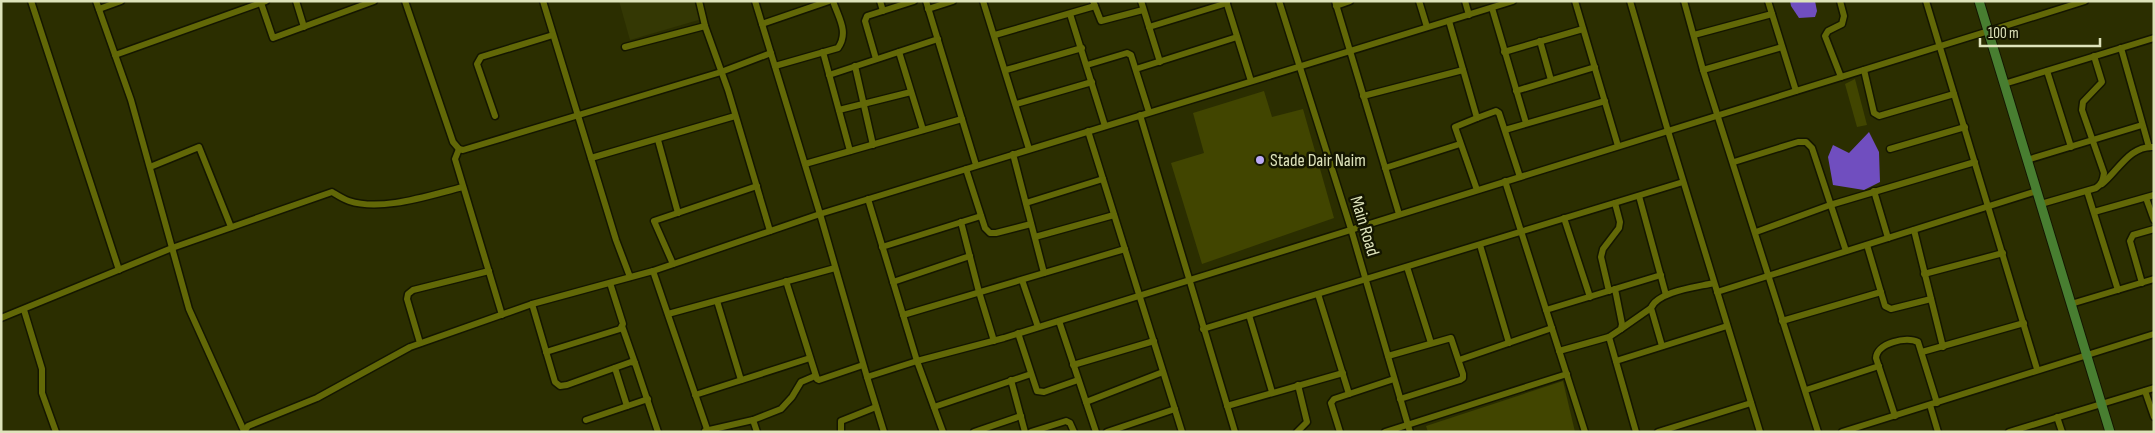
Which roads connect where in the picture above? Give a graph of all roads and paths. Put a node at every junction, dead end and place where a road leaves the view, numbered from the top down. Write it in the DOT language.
graph roads {
  1 [pos="31,1"];
  2 [pos="96,1"];
  3 [pos="121,1"];
  4 [pos="296,1"];
  5 [pos="374,1"];
  6 [pos="405,1"];
  7 [pos="543,1"];
  8 [pos="699,1"];
  9 [pos="755,1"];
  10 [pos="801,1"];
  11 [pos="829,1"];
  12 [pos="834,1"];
  13 [pos="880,1"];
  14 [pos="914,1"];
  15 [pos="926,1"];
  16 [pos="953,1"];
  17 [pos="984,1"];
  18 [pos="1141,1"];
  19 [pos="1279,1"];
  20 [pos="1350,1"];
  21 [pos="1419,1"];
  22 [pos="1465,1"];
  23 [pos="1513,1"];
  24 [pos="1575,1"];
  25 [pos="1630,1"];
  26 [pos="1684,1"];
  27 [pos="1768,1"];
  28 [pos="1840,1"];
  29 [pos="1926,1"];
  30 [pos="1979,1"];
  31 [pos="2085,1"];
  32 [pos="264,2"];
  33 [pos="1226,2"];
  34 [pos="1335,3"];
  35 [pos="1094,4"];
  36 [pos="1492,8"];
  37 [pos="99,9"];
  38 [pos="928,9"];
  39 [pos="804,10"];
  40 [pos="1144,10"];
  41 [pos="883,11"];
  42 [pos="1070,14"];
  43 [pos="1772,14"];
  44 [pos="1469,15"];
  45 [pos="1449,21"];
  46 [pos="762,24"];
  47 [pos="304,26"];
  48 [pos="705,26"];
  49 [pos="1149,27"];
  50 [pos="1427,28"];
  51 [pos="1583,29"];
  52 [pos="1988,31"];
  53 [pos="553,35"];
  54 [pos="995,35"];
  55 [pos="1694,36"];
  56 [pos="1237,37"];
  57 [pos="2154,38"];
  58 [pos="938,39"];
  59 [pos="1540,41"];
  60 [pos="1940,46"];
  61 [pos="625,47"];
  62 [pos="1782,47"];
  63 [pos="1082,48"];
  64 [pos="2120,48"];
  65 [pos="1350,50"];
  66 [pos="823,52"];
  67 [pos="899,52"];
  68 [pos="1504,52"];
  69 [pos="771,53"];
  70 [pos="115,55"];
  71 [pos="2094,56"];
  72 [pos="876,59"];
  73 [pos="1160,62"];
  74 [pos="1087,65"];
  75 [pos="775,66"];
  76 [pos="855,66"];
  77 [pos="1298,66"];
  78 [pos="1595,68"];
  79 [pos="1136,69"];
  80 [pos="1006,70"];
  81 [pos="1463,70"];
  82 [pos="1703,70"];
  83 [pos="1864,70"];
  84 [pos="2046,71"];
  85 [pos="721,72"];
  86 [pos="829,75"];
  87 [pos="1841,77"];
  88 [pos="1551,80"];
  89 [pos="1251,81"];
  90 [pos="1092,82"];
  91 [pos="2004,84"];
  92 [pos="1516,91"];
  93 [pos="1796,91"];
  94 [pos="912,92"];
  95 [pos="1954,94"];
  96 [pos="1363,96"];
  97 [pos="1605,101"];
  98 [pos="1016,104"];
  99 [pos="864,105"];
  100 [pos="839,110"];
  101 [pos="1149,112"];
  102 [pos="577,114"];
  103 [pos="1140,115"];
  104 [pos="495,116"];
  105 [pos="735,116"];
  106 [pos="1719,116"];
  107 [pos="1477,118"];
  108 [pos="962,119"];
  109 [pos="1526,123"];
  110 [pos="2142,125"];
  111 [pos="1106,126"];
  112 [pos="1965,127"];
  113 [pos="923,130"];
  114 [pos="1505,130"];
  115 [pos="1088,131"];
  116 [pos="1668,131"];
  117 [pos="658,140"];
  118 [pos="2092,140"];
  119 [pos="1460,144"];
  120 [pos="873,145"];
  121 [pos="1618,146"];
  122 [pos="2071,147"];
  123 [pos="2151,147"];
  124 [pos="459,149"];
  125 [pos="1029,149"];
  126 [pos="1890,149"];
  127 [pos="850,151"];
  128 [pos="1013,154"];
  129 [pos="591,158"];
  130 [pos="2027,160"];
  131 [pos="1734,162"];
  132 [pos="1975,162"];
  133 [pos="805,164"];
  134 [pos="976,165"];
  135 [pos="150,166"];
  136 [pos="1385,168"];
  137 [pos="966,169"];
  138 [pos="1520,177"];
  139 [pos="1103,179"];
  140 [pos="1505,181"];
  141 [pos="1683,182"];
  142 [pos="2101,184"];
  143 [pos="757,186"];
  144 [pos="463,187"];
  145 [pos="1477,190"];
  146 [pos="2087,190"];
  147 [pos="1874,191"];
  148 [pos="2037,191"];
  149 [pos="1639,196"];
  150 [pos="2154,196"];
  151 [pos="2146,198"];
  152 [pos="868,199"];
  153 [pos="1026,203"];
  154 [pos="1615,203"];
  155 [pos="2041,204"];
  156 [pos="1830,205"];
  157 [pos="1989,206"];
  158 [pos="2094,212"];
  159 [pos="678,213"];
  160 [pos="820,214"];
  161 [pos="1400,214"];
  162 [pos="1114,215"];
  163 [pos="981,216"];
  164 [pos="1564,218"];
  165 [pos="2154,220"];
  166 [pos="961,222"];
  167 [pos="1031,224"];
  168 [pos="231,228"];
  169 [pos="1352,229"];
  170 [pos="2154,229"];
  171 [pos="1914,230"];
  172 [pos="770,231"];
  173 [pos="1521,231"];
  174 [pos="1756,232"];
  175 [pos="1035,238"];
  176 [pos="1888,238"];
  177 [pos="1480,245"];
  178 [pos="1866,245"];
  179 [pos="882,247"];
  180 [pos="172,248"];
  181 [pos="1125,249"];
  182 [pos="1846,251"];
  183 [pos="2003,253"];
  184 [pos="970,256"];
  185 [pos="673,264"];
  186 [pos="1407,267"];
  187 [pos="835,268"];
  188 [pos="119,270"];
  189 [pos="489,271"];
  190 [pos="653,271"];
  191 [pos="1044,273"];
  192 [pos="1924,274"];
  193 [pos="1661,275"];
  194 [pos="1768,276"];
  195 [pos="630,277"];
  196 [pos="1366,279"];
  197 [pos="2154,279"];
  198 [pos="1022,280"];
  199 [pos="1188,280"];
  200 [pos="786,281"];
  201 [pos="893,282"];
  202 [pos="610,283"];
  203 [pos="2142,283"];
  204 [pos="1714,284"];
  205 [pos="1612,290"];
  206 [pos="2118,290"];
  207 [pos="979,292"];
  208 [pos="1717,292"];
  209 [pos="1881,292"];
  210 [pos="1318,294"];
  211 [pos="1139,295"];
  212 [pos="1666,295"];
  213 [pos="1590,297"];
  214 [pos="1931,299"];
  215 [pos="717,301"];
  216 [pos="532,304"];
  217 [pos="2071,304"];
  218 [pos="1652,308"];
  219 [pos="24,310"];
  220 [pos="1546,310"];
  221 [pos="502,314"];
  222 [pos="668,314"];
  223 [pos="903,315"];
  224 [pos="1249,315"];
  225 [pos="1,318"];
  226 [pos="1059,321"];
  227 [pos="1782,321"];
  228 [pos="2024,323"];
  229 [pos="622,326"];
  230 [pos="1727,326"];
  231 [pos="1038,327"];
  232 [pos="1552,328"];
  233 [pos="1203,329"];
  234 [pos="1621,329"];
  235 [pos="1018,334"];
  236 [pos="2154,334"];
  237 [pos="1609,337"];
  238 [pos="994,341"];
  239 [pos="1154,341"];
  240 [pos="1431,343"];
  241 [pos="1509,343"];
  242 [pos="420,344"];
  243 [pos="1662,346"];
  244 [pos="1943,347"];
  245 [pos="1559,351"];
  246 [pos="546,352"];
  247 [pos="1922,352"];
  248 [pos="2086,354"];
  249 [pos="1388,356"];
  250 [pos="810,358"];
  251 [pos="1459,360"];
  252 [pos="917,361"];
  253 [pos="1616,361"];
  254 [pos="635,363"];
  255 [pos="863,365"];
  256 [pos="1073,365"];
  257 [pos="1879,366"];
  258 [pos="615,368"];
  259 [pos="2037,369"];
  260 [pos="1163,372"];
  261 [pos="1343,373"];
  262 [pos="1031,374"];
  263 [pos="1566,374"];
  264 [pos="815,376"];
  265 [pos="867,378"];
  266 [pos="1394,379"];
  267 [pos="741,380"];
  268 [pos="1011,380"];
  269 [pos="1078,380"];
  270 [pos="1298,385"];
  271 [pos="2154,388"];
  272 [pos="1806,390"];
  273 [pos="2144,391"];
  274 [pos="1272,392"];
  275 [pos="1350,394"];
  276 [pos="695,395"];
  277 [pos="648,399"];
  278 [pos="1400,399"];
  279 [pos="1086,402"];
  280 [pos="2101,403"];
  281 [pos="1751,404"];
  282 [pos="1933,404"];
  283 [pos="627,406"];
  284 [pos="1227,406"];
  285 [pos="876,407"];
  286 [pos="934,408"];
  287 [pos="1175,409"];
  288 [pos="1021,416"];
  289 [pos="1895,416"];
  290 [pos="2057,417"];
  291 [pos="2154,417"];
  292 [pos="586,420"];
  293 [pos="753,420"];
  294 [pos="1409,428"];
  295 [pos="244,431"];
  296 [pos="706,431"];
  297 [pos="56,432"];
  298 [pos="658,432"];
  299 [pos="757,432"];
  300 [pos="841,432"];
  301 [pos="884,432"];
  302 [pos="943,432"];
  303 [pos="974,432"];
  304 [pos="1025,432"];
  305 [pos="1031,432"];
  306 [pos="1074,432"];
  307 [pos="1096,432"];
  308 [pos="1107,432"];
  309 [pos="1182,432"];
  310 [pos="1235,432"];
  311 [pos="1297,432"];
  312 [pos="1340,432"];
  313 [pos="1385,432"];
  314 [pos="1585,432"];
  315 [pos="1636,432"];
  316 [pos="1658,432"];
  317 [pos="1760,432"];
  318 [pos="1818,432"];
  319 [pos="1842,432"];
  320 [pos="1938,432"];
  321 [pos="2009,432"];
  322 [pos="2062,432"];
  323 [pos="2110,432"];
  1 -- 188 [label="street"];
  2 -- 37 [label="street"];
  3 -- 37 [label="street"];
  4 -- 47 [label="street"];
  5 -- 47 [label="street"];
  6 -- 124 [label="street"];
  7 -- 53 [label="street"];
  8 -- 48 [label="street"];
  9 -- 46 [label="street"];
  10 -- 39 [label="street"];
  11 -- 39 [label="street"];
  12 -- 66 [label="street"];
  13 -- 41 [label="street"];
  14 -- 41 [label="street"];
  15 -- 38 [label="street"];
  16 -- 38 [label="street"];
  17 -- 54 [label="street"];
  18 -- 40 [label="street"];
  19 -- 77 [label="street, Main Road"];
  20 -- 34 [label="street"];
  21 -- 50 [label="street"];
  22 -- 44 [label="street"];
  23 -- 36 [label="street"];
  24 -- 51 [label="street"];
  25 -- 116 [label="street"];
  26 -- 55 [label="street"];
  27 -- 43 [label="street"];
  28 -- 87 [label="street"];
  29 -- 60 [label="street"];
  30 -- 52 [label="street"];
  31 -- 52 [label="street"];
  32 -- 47 [label="street"];
  32 -- 70 [label="street"];
  33 -- 49 [label="street"];
  33 -- 56 [label="street"];
  34 -- 65 [label="street"];
  35 -- 40 [label="street"];
  35 -- 42 [label="street"];
  36 -- 44 [label="street"];
  36 -- 68 [label="street"];
  37 -- 70 [label="street"];
  38 -- 58 [label="street"];
  39 -- 46 [label="street"];
  40 -- 49 [label="street"];
  41 -- 72 [label="street"];
  42 -- 54 [label="street"];
  42 -- 63 [label="street"];
  43 -- 55 [label="street"];
  43 -- 62 [label="street"];
  44 -- 45 [label="street"];
  45 -- 50 [label="street"];
  45 -- 81 [label="street"];
  46 -- 69 [label="street"];
  48 -- 61 [label="street"];
  48 -- 85 [label="street"];
  49 -- 73 [label="street"];
  50 -- 65 [label="street"];
  51 -- 59 [label="street"];
  51 -- 78 [label="street"];
  52 -- 60 [label="street"];
  52 -- 91 [label="street"];
  53 -- 102 [label="street"];
  53 -- 104 [label="street"];
  54 -- 80 [label="street"];
  55 -- 82 [label="street"];
  56 -- 73 [label="street"];
  56 -- 89 [label="street"];
  57 -- 64 [label="street"];
  58 -- 67 [label="street"];
  58 -- 108 [label="street"];
  59 -- 68 [label="street"];
  59 -- 88 [label="street"];
  60 -- 83 [label="street"];
  60 -- 95 [label="street"];
  62 -- 82 [label="street"];
  62 -- 93 [label="street"];
  63 -- 74 [label="street"];
  63 -- 80 [label="street"];
  64 -- 71 [label="street"];
  64 -- 110 [label="street"];
  65 -- 77 [label="street"];
  65 -- 96 [label="street"];
  66 -- 75 [label="street"];
  66 -- 86 [label="street"];
  67 -- 72 [label="street"];
  67 -- 94 [label="street"];
  68 -- 92 [label="street"];
  69 -- 75 [label="street"];
  69 -- 85 [label="street"];
  70 -- 135 [label="street"];
  71 -- 84 [label="street"];
  71 -- 118 [label="street"];
  72 -- 76 [label="street"];
  73 -- 79 [label="street"];
  74 -- 79 [label="street"];
  74 -- 90 [label="street"];
  75 -- 133 [label="street"];
  76 -- 86 [label="street"];
  76 -- 99 [label="street"];
  77 -- 89 [label="street"];
  77 -- 169 [label="street, Main Road"];
  78 -- 88 [label="street"];
  78 -- 97 [label="street"];
  79 -- 101 [label="street"];
  80 -- 98 [label="street"];
  81 -- 96 [label="street"];
  81 -- 107 [label="street"];
  82 -- 106 [label="street"];
  83 -- 87 [label="street"];
  83 -- 95 [label="street"];
  84 -- 91 [label="street"];
  84 -- 122 [label="street"];
  85 -- 102 [label="street"];
  85 -- 105 [label="street"];
  86 -- 100 [label="street"];
  87 -- 93 [label="street"];
  88 -- 92 [label="street"];
  89 -- 101 [label="street"];
  90 -- 98 [label="street"];
  90 -- 111 [label="street"];
  91 -- 130 [label="street"];
  92 -- 109 [label="street"];
  93 -- 106 [label="street"];
  94 -- 99 [label="street"];
  94 -- 113 [label="street"];
  95 -- 112 [label="street"];
  96 -- 136 [label="street"];
  97 -- 109 [label="street"];
  97 -- 121 [label="street"];
  98 -- 125 [label="street"];
  99 -- 100 [label="street"];
  99 -- 120 [label="street"];
  100 -- 127 [label="street"];
  101 -- 103 [label="street"];
  102 -- 124 [label="street"];
  102 -- 129 [label="street"];
  103 -- 111 [label="street"];
  103 -- 199 [label="street"];
  105 -- 117 [label="street"];
  105 -- 143 [label="street"];
  106 -- 116 [label="street"];
  106 -- 131 [label="street"];
  107 -- 114 [label="street"];
  107 -- 119 [label="street"];
  108 -- 113 [label="street"];
  108 -- 134 [label="street"];
  109 -- 114 [label="street"];
  110 -- 118 [label="street"];
  110 -- 123 [label="street"];
  111 -- 115 [label="street"];
  112 -- 126 [label="street"];
  112 -- 132 [label="street"];
  113 -- 120 [label="street"];
  114 -- 138 [label="street"];
  115 -- 125 [label="street"];
  115 -- 139 [label="street"];
  116 -- 121 [label="street"];
  116 -- 141 [label="street"];
  117 -- 129 [label="street"];
  117 -- 159 [label="street"];
  118 -- 122 [label="street"];
  118 -- 142 [label="street"];
  119 -- 136 [label="street"];
  119 -- 145 [label="street"];
  120 -- 127 [label="street"];
  121 -- 138 [label="street"];
  122 -- 130 [label="street"];
  123 -- 142 [label="street"];
  124 -- 144 [label="street"];
  125 -- 128 [label="street"];
  127 -- 133 [label="street"];
  128 -- 134 [label="street"];
  128 -- 153 [label="street"];
  129 -- 195 [label="street"];
  130 -- 148 [label="street"];
  131 -- 156 [label="street"];
  131 -- 174 [label="street"];
  132 -- 147 [label="street"];
  132 -- 157 [label="street"];
  133 -- 160 [label="street"];
  134 -- 137 [label="street"];
  135 -- 168 [label="street"];
  135 -- 180 [label="street"];
  136 -- 161 [label="street"];
  137 -- 152 [label="street"];
  137 -- 163 [label="street"];
  138 -- 140 [label="street"];
  139 -- 153 [label="street"];
  139 -- 162 [label="street"];
  140 -- 145 [label="street"];
  140 -- 173 [label="street"];
  141 -- 149 [label="street"];
  141 -- 204 [label="street"];
  142 -- 146 [label="street"];
  143 -- 159 [label="street"];
  143 -- 172 [label="street"];
  144 -- 168 [label="street"];
  144 -- 189 [label="street"];
  145 -- 161 [label="street"];
  146 -- 155 [label="street"];
  146 -- 158 [label="street"];
  147 -- 156 [label="street"];
  147 -- 176 [label="street"];
  148 -- 155 [label="street"];
  148 -- 157 [label="street"];
  149 -- 154 [label="street"];
  149 -- 193 [label="street"];
  150 -- 151 [label="street"];
  151 -- 158 [label="street"];
  151 -- 165 [label="street"];
  152 -- 160 [label="street"];
  152 -- 179 [label="street"];
  153 -- 167 [label="street"];
  154 -- 164 [label="street"];
  154 -- 205 [label="street"];
  155 -- 217 [label="street"];
  156 -- 174 [label="street"];
  156 -- 182 [label="street"];
  157 -- 171 [label="street"];
  157 -- 183 [label="street"];
  158 -- 206 [label="street"];
  159 -- 185 [label="street"];
  160 -- 172 [label="street"];
  160 -- 187 [label="street"];
  161 -- 169 [label="street"];
  162 -- 175 [label="street"];
  162 -- 181 [label="street"];
  163 -- 166 [label="street"];
  163 -- 167 [label="street"];
  164 -- 173 [label="street"];
  164 -- 213 [label="street"];
  166 -- 179 [label="street"];
  166 -- 184 [label="street"];
  167 -- 175 [label="street"];
  168 -- 180 [label="street"];
  169 -- 196 [label="street, Main Road"];
  169 -- 199 [label="street"];
  170 -- 203 [label="street"];
  171 -- 176 [label="street"];
  171 -- 192 [label="street"];
  172 -- 185 [label="street"];
  173 -- 177 [label="street"];
  173 -- 220 [label="street"];
  174 -- 194 [label="street"];
  175 -- 191 [label="street"];
  176 -- 178 [label="street"];
  177 -- 186 [label="street"];
  177 -- 241 [label="street"];
  178 -- 182 [label="street"];
  178 -- 209 [label="street"];
  179 -- 201 [label="street"];
  180 -- 188 [label="street"];
  180 -- 295 [label="street"];
  181 -- 191 [label="street"];
  181 -- 211 [label="street"];
  182 -- 194 [label="street"];
  183 -- 192 [label="street"];
  183 -- 228 [label="street"];
  184 -- 201 [label="street"];
  184 -- 207 [label="street"];
  185 -- 190 [label="street"];
  186 -- 196 [label="street"];
  186 -- 240 [label="street"];
  187 -- 200 [label="street"];
  187 -- 255 [label="street"];
  188 -- 219 [label="street"];
  189 -- 221 [label="street"];
  189 -- 242 [label="street"];
  190 -- 195 [label="street"];
  190 -- 222 [label="street"];
  191 -- 198 [label="street"];
  192 -- 214 [label="street"];
  193 -- 205 [label="street"];
  193 -- 212 [label="street"];
  194 -- 208 [label="street"];
  194 -- 227 [label="street"];
  195 -- 202 [label="street"];
  196 -- 210 [label="street"];
  196 -- 249 [label="street, Main Road"];
  197 -- 203 [label="street"];
  198 -- 207 [label="street"];
  198 -- 231 [label="street"];
  199 -- 211 [label="street"];
  199 -- 233 [label="street"];
  200 -- 215 [label="street"];
  200 -- 250 [label="street"];
  201 -- 223 [label="street"];
  202 -- 216 [label="street"];
  202 -- 229 [label="street"];
  203 -- 206 [label="street"];
  204 -- 208 [label="street"];
  204 -- 212 [label="street"];
  205 -- 213 [label="street"];
  205 -- 234 [label="street"];
  206 -- 217 [label="street"];
  207 -- 223 [label="street"];
  207 -- 238 [label="street"];
  208 -- 230 [label="street"];
  209 -- 214 [label="street"];
  209 -- 227 [label="street"];
  210 -- 224 [label="street"];
  210 -- 261 [label="street"];
  211 -- 226 [label="street"];
  211 -- 239 [label="street"];
  212 -- 218 [label="street"];
  213 -- 220 [label="street"];
  214 -- 244 [label="street"];
  215 -- 222 [label="street"];
  215 -- 267 [label="street"];
  216 -- 221 [label="street"];
  216 -- 246 [label="street"];
  217 -- 248 [label="street"];
  218 -- 234 [label="street"];
  218 -- 243 [label="street"];
  219 -- 225 [label="street"];
  219 -- 297 [label="street"];
  220 -- 232 [label="street"];
  221 -- 242 [label="street"];
  222 -- 276 [label="street"];
  223 -- 252 [label="street"];
  224 -- 233 [label="street"];
  224 -- 274 [label="street"];
  226 -- 231 [label="street"];
  226 -- 256 [label="street"];
  227 -- 272 [label="street"];
  228 -- 244 [label="street"];
  228 -- 259 [label="street"];
  229 -- 246 [label="street"];
  229 -- 254 [label="street"];
  230 -- 243 [label="street"];
  230 -- 281 [label="street"];
  231 -- 235 [label="street"];
  232 -- 241 [label="street"];
  232 -- 245 [label="street"];
  233 -- 284 [label="street"];
  234 -- 237 [label="street"];
  235 -- 238 [label="street"];
  235 -- 262 [label="street"];
  236 -- 248 [label="street"];
  237 -- 245 [label="street"];
  237 -- 253 [label="street"];
  238 -- 252 [label="street"];
  239 -- 256 [label="street"];
  239 -- 260 [label="street"];
  240 -- 249 [label="street"];
  240 -- 251 [label="street"];
  241 -- 251 [label="street"];
  242 -- 295 [label="street"];
  243 -- 253 [label="street"];
  244 -- 247 [label="street"];
  245 -- 263 [label="street"];
  246 -- 258 [label="street"];
  247 -- 257 [label="street"];
  247 -- 282 [label="street"];
  248 -- 259 [label="street"];
  248 -- 280 [label="street"];
  249 -- 266 [label="street, Main Road"];
  250 -- 264 [label="street"];
  250 -- 267 [label="street"];
  251 -- 278 [label="street"];
  252 -- 265 [label="street"];
  252 -- 286 [label="street"];
  253 -- 315 [label="street"];
  254 -- 258 [label="street"];
  254 -- 277 [label="street"];
  255 -- 264 [label="street"];
  255 -- 265 [label="street"];
  256 -- 269 [label="street"];
  257 -- 272 [label="street"];
  257 -- 289 [label="street"];
  258 -- 283 [label="street"];
  259 -- 282 [label="street"];
  260 -- 279 [label="street"];
  260 -- 287 [label="street"];
  261 -- 270 [label="street"];
  261 -- 275 [label="street"];
  262 -- 268 [label="street"];
  262 -- 269 [label="street"];
  263 -- 294 [label="street"];
  263 -- 314 [label="street"];
  264 -- 293 [label="street"];
  265 -- 285 [label="street"];
  266 -- 275 [label="street"];
  266 -- 278 [label="street, Main Road"];
  267 -- 276 [label="street"];
  268 -- 286 [label="street"];
  268 -- 288 [label="street"];
  269 -- 279 [label="street"];
  270 -- 274 [label="street"];
  270 -- 311 [label="street"];
  271 -- 273 [label="street"];
  272 -- 318 [label="street"];
  273 -- 280 [label="street"];
  273 -- 291 [label="street"];
  274 -- 284 [label="street"];
  275 -- 312 [label="street"];
  276 -- 296 [label="street"];
  277 -- 283 [label="street"];
  277 -- 298 [label="street"];
  278 -- 294 [label="street, Main Road"];
  279 -- 307 [label="street"];
  280 -- 290 [label="street"];
  280 -- 323 [label="street"];
  281 -- 316 [label="street"];
  281 -- 317 [label="street"];
  282 -- 289 [label="street"];
  282 -- 320 [label="street"];
  283 -- 292 [label="street"];
  284 -- 310 [label="street"];
  285 -- 300 [label="street"];
  285 -- 301 [label="street"];
  286 -- 302 [label="street"];
  287 -- 308 [label="street"];
  287 -- 309 [label="street"];
  288 -- 303 [label="street"];
  288 -- 304 [label="street"];
  289 -- 319 [label="street"];
  290 -- 321 [label="street"];
  290 -- 322 [label="street"];
  293 -- 296 [label="street"];
  293 -- 299 [label="street"];
  294 -- 313 [label="street"];
  305 -- 306 [label="street"];
}
